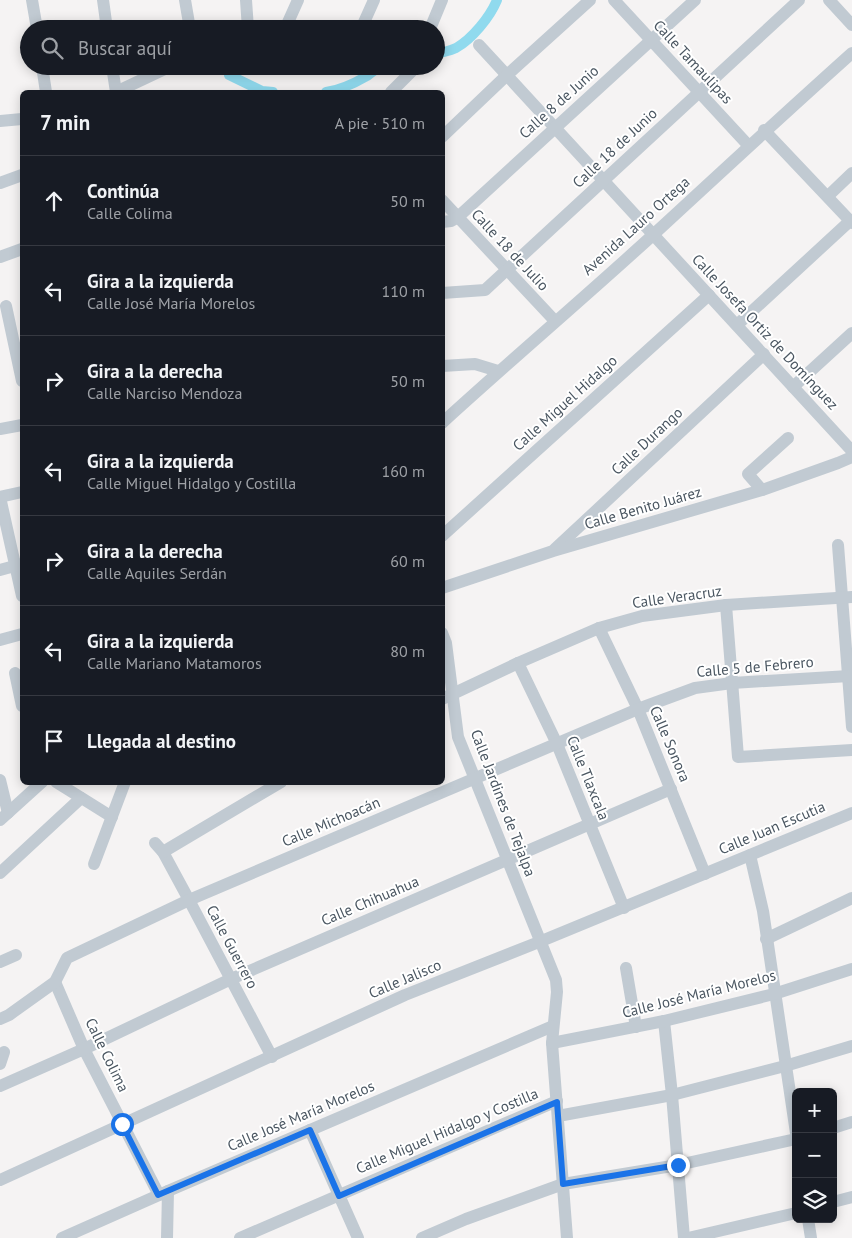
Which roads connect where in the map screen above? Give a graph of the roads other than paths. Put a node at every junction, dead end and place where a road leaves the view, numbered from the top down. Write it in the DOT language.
graph roads {
  1 [pos="32,0"];
  2 [pos="103,0"];
  3 [pos="186,0"];
  4 [pos="246,0"];
  5 [pos="298,0"];
  6 [pos="374,0"];
  7 [pos="442,0"];
  8 [pos="590,0"];
  9 [pos="614,0"];
  10 [pos="694,0"];
  11 [pos="798,0"];
  12 [pos="829,0"];
  13 [pos="35,20"];
  14 [pos="106,20"];
  15 [pos="189,20"];
  16 [pos="247,20"];
  17 [pos="289,20"];
  18 [pos="366,20"];
  19 [pos="434,20"];
  20 [pos="852,26"];
  21 [pos="651,40"];
  22 [pos="479,45"];
  23 [pos="852,54"];
  24 [pos="43,75"];
  25 [pos="113,75"];
  26 [pos="153,75"];
  27 [pos="408,75"];
  28 [pos="507,75"];
  29 [pos="46,90"];
  30 [pos="116,90"];
  31 [pos="120,90"];
  32 [pos="393,90"];
  33 [pos="698,92"];
  34 [pos="20,120"];
  35 [pos="0,121"];
  36 [pos="555,128"];
  37 [pos="764,130"];
  38 [pos="445,134"];
  39 [pos="748,146"];
  40 [pos="852,173"];
  41 [pos="20,176"];
  42 [pos="604,182"];
  43 [pos="0,183"];
  44 [pos="828,196"];
  45 [pos="445,203"];
  46 [pos="458,217"];
  47 [pos="445,222"];
  48 [pos="851,222"];
  49 [pos="653,235"];
  50 [pos="20,250"];
  51 [pos="0,257"];
  52 [pos="507,271"];
  53 [pos="445,293"];
  54 [pos="710,295"];
  55 [pos="6,306"];
  56 [pos="555,321"];
  57 [pos="737,325"];
  58 [pos="852,332"];
  59 [pos="764,354"];
  60 [pos="445,366"];
  61 [pos="498,371"];
  62 [pos="20,372"];
  63 [pos="794,387"];
  64 [pos="445,420"];
  65 [pos="20,425"];
  66 [pos="0,430"];
  67 [pos="788,438"];
  68 [pos="852,452"];
  69 [pos="852,456"];
  70 [pos="762,490"];
  71 [pos="20,492"];
  72 [pos="0,497"];
  73 [pos="445,533"];
  74 [pos="838,545"];
  75 [pos="553,551"];
  76 [pos="19,565"];
  77 [pos="0,570"];
  78 [pos="445,587"];
  79 [pos="847,597"];
  80 [pos="726,606"];
  81 [pos="599,628"];
  82 [pos="20,635"];
  83 [pos="0,640"];
  84 [pos="445,658"];
  85 [pos="518,663"];
  86 [pos="15,673"];
  87 [pos="849,676"];
  88 [pos="732,683"];
  89 [pos="20,697"];
  90 [pos="447,697"];
  91 [pos="852,701"];
  92 [pos="638,709"];
  93 [pos="852,727"];
  94 [pos="557,744"];
  95 [pos="852,750"];
  96 [pos="475,779"];
  97 [pos="0,780"];
  98 [pos="38,785"];
  99 [pos="60,785"];
  100 [pos="124,785"];
  101 [pos="275,785"];
  102 [pos="671,789"];
  103 [pos="80,798"];
  104 [pos="852,813"];
  105 [pos="4,816"];
  106 [pos="112,817"];
  107 [pos="590,825"];
  108 [pos="750,855"];
  109 [pos="508,859"];
  110 [pos="94,864"];
  111 [pos="0,873"];
  112 [pos="705,874"];
  113 [pos="852,898"];
  114 [pos="189,900"];
  115 [pos="624,908"];
  116 [pos="766,939"];
  117 [pos="539,942"];
  118 [pos="16,955"];
  119 [pos="0,962"];
  120 [pos="626,968"];
  121 [pos="852,969"];
  122 [pos="231,978"];
  123 [pos="55,982"];
  124 [pos="774,994"];
  125 [pos="0,1019"];
  126 [pos="664,1021"];
  127 [pos="553,1026"];
  128 [pos="636,1027"];
  129 [pos="552,1042"];
  130 [pos="852,1046"];
  131 [pos="84,1049"];
  132 [pos="272,1057"];
  133 [pos="785,1066"];
  134 [pos="0,1086"];
  135 [pos="672,1095"];
  136 [pos="557,1102"];
  137 [pos="792,1109"];
  138 [pos="558,1116"];
  139 [pos="852,1122"];
  140 [pos="122,1124"];
  141 [pos="837,1127"];
  142 [pos="310,1130"];
  143 [pos="792,1140"];
  144 [pos="678,1165"];
  145 [pos="0,1180"];
  146 [pos="563,1184"];
  147 [pos="163,1193"];
  148 [pos="339,1196"];
  149 [pos="852,1197"];
  150 [pos="837,1201"];
  151 [pos="792,1214"];
  152 [pos="809,1223"];
  153 [pos="62,1238"];
  154 [pos="167,1238"];
  155 [pos="240,1238"];
  156 [pos="358,1238"];
  157 [pos="422,1238"];
  158 [pos="567,1238"];
  159 [pos="686,1238"];
  160 [pos="811,1238"];
  1 -- 13 [label="street"];
  2 -- 14 [label="street"];
  3 -- 15 [label="street"];
  4 -- 16 [label="street"];
  5 -- 17 [label="street"];
  6 -- 18 [label="street"];
  7 -- 19 [label="street"];
  8 -- 28 [label="street"];
  9 -- 21 [label="street, Calle Tamaulipas"];
  10 -- 21 [label="street, Calle 8 de Junio"];
  11 -- 33 [label="street, Calle 18 de Junio"];
  12 -- 20 [label="street"];
  21 -- 33 [label="street, Calle Tamaulipas"];
  21 -- 36 [label="street, Calle 8 de Junio"];
  22 -- 28 [label="street, Calle Josefa Ortiz de Domínguez"];
  23 -- 37 [label="street, Avenida Lauro Ortega"];
  24 -- 29 [label="street"];
  25 -- 30 [label="street"];
  26 -- 31 [label="street"];
  27 -- 32 [label="street"];
  28 -- 36 [label="street, Calle Josefa Ortiz de Domínguez"];
  28 -- 38 [label="street"];
  33 -- 39 [label="street, Calle Tamaulipas"];
  33 -- 42 [label="street, Calle 18 de Junio"];
  34 -- 35 [label="street"];
  36 -- 42 [label="street, Calle Josefa Ortiz de Domínguez"];
  36 -- 46 [label="street, Calle 8 de Junio"];
  37 -- 39 [label="street, Avenida Lauro Ortega"];
  37 -- 44 [label="street"];
  39 -- 49 [label="street, Avenida Lauro Ortega"];
  40 -- 44 [label="street"];
  41 -- 43 [label="street"];
  42 -- 49 [label="street, Calle Josefa Ortiz de Domínguez"];
  42 -- 52 [label="street, Calle 18 de Junio"];
  44 -- 48 [label="street"];
  45 -- 46 [label="street, Calle 18 de Julio"];
  46 -- 47 [label="street, Calle 8 de Junio"];
  46 -- 52 [label="street, Calle 18 de Julio"];
  48 -- 57 [label="street"];
  49 -- 54 [label="street, Calle Josefa Ortiz de Domínguez"];
  49 -- 56 [label="street, Avenida Lauro Ortega"];
  50 -- 51 [label="street"];
  52 -- 53 [label="street, Calle 18 de Junio"];
  52 -- 56 [label="street, Calle 18 de Julio"];
  54 -- 57 [label="street, Calle Josefa Ortiz de Domínguez"];
  54 -- 73 [label="street, Calle Miguel Hidalgo"];
  55 -- 62 [label="street"];
  56 -- 61 [label="street, Avenida Lauro Ortega"];
  57 -- 59 [label="street, Calle Josefa Ortiz de Domínguez"];
  58 -- 63 [label="street"];
  59 -- 63 [label="street, Calle Josefa Ortiz de Domínguez"];
  59 -- 75 [label="street, Calle Durango"];
  60 -- 61 [label="street"];
  61 -- 64 [label="street, Avenida Lauro Ortega"];
  63 -- 68 [label="street, Calle Josefa Ortiz de Domínguez"];
  65 -- 66 [label="street"];
  67 -- 70 [label="street"];
  69 -- 70 [label="street, Calle Benito Juárez"];
  70 -- 75 [label="street, Calle Benito Juárez"];
  71 -- 72 [label="street"];
  72 -- 76 [label="street"];
  74 -- 79 [label="street"];
  75 -- 78 [label="street, Calle Benito Juárez"];
  76 -- 77 [label="street"];
  79 -- 80 [label="street, Calle Veracruz"];
  79 -- 87 [label="street"];
  80 -- 81 [label="street, Calle Veracruz"];
  80 -- 88 [label="street"];
  81 -- 85 [label="street, Calle Veracruz"];
  81 -- 92 [label="street, Calle Sonora"];
  82 -- 83 [label="street"];
  84 -- 90 [label="street, Calle Jardines de Tejalpa"];
  85 -- 90 [label="street, Calle Veracruz"];
  85 -- 94 [label="street, Calle Tlaxcala"];
  86 -- 89 [label="street"];
  87 -- 88 [label="street, Calle 5 de Febrero"];
  87 -- 91 [label="street"];
  88 -- 92 [label="street, Calle 5 de Febrero"];
  88 -- 95 [label="street"];
  90 -- 96 [label="street, Calle Jardines de Tejalpa"];
  91 -- 93 [label="street"];
  92 -- 94 [label="street, Calle Michoacán"];
  92 -- 102 [label="street, Calle Sonora"];
  94 -- 96 [label="street, Calle Michoacán"];
  94 -- 107 [label="street, Calle Tlaxcala"];
  96 -- 109 [label="street, Calle Jardines de Tejalpa"];
  96 -- 114 [label="street, Calle Michoacán"];
  97 -- 105 [label="street"];
  98 -- 105 [label="street"];
  99 -- 103 [label="street"];
  100 -- 106 [label="street"];
  101 -- 114 [label="street, Calle Guerrero"];
  102 -- 107 [label="street, Calle Chihuahua"];
  102 -- 112 [label="street, Calle Sonora"];
  103 -- 106 [label="street"];
  103 -- 111 [label="street"];
  104 -- 108 [label="street, Calle Juan Escutia"];
  106 -- 110 [label="street"];
  107 -- 109 [label="street, Calle Chihuahua"];
  107 -- 115 [label="street, Calle Tlaxcala"];
  108 -- 112 [label="street, Calle Juan Escutia"];
  108 -- 116 [label="street"];
  109 -- 117 [label="street, Calle Jardines de Tejalpa"];
  109 -- 122 [label="street, Calle Chihuahua"];
  112 -- 115 [label="street, Calle Jalisco"];
  113 -- 116 [label="street"];
  114 -- 122 [label="street, Calle Guerrero"];
  114 -- 123 [label="street, Calle Michoacán"];
  115 -- 117 [label="street, Calle Jalisco"];
  116 -- 124 [label="street"];
  117 -- 127 [label="street, Calle Jardines de Tejalpa"];
  117 -- 132 [label="street, Calle Jalisco"];
  118 -- 119 [label="street"];
  120 -- 128 [label="street"];
  121 -- 124 [label="street, Calle José María Morelos"];
  122 -- 131 [label="street, Calle Chihuahua"];
  122 -- 132 [label="street, Calle Guerrero"];
  123 -- 125 [label="street"];
  123 -- 131 [label="street, Calle Colima"];
  124 -- 126 [label="street, Calle José María Morelos"];
  124 -- 133 [label="street"];
  126 -- 128 [label="street, Calle José María Morelos"];
  126 -- 135 [label="street"];
  127 -- 129 [label="street"];
  127 -- 142 [label="street, Calle José María Morelos"];
  128 -- 129 [label="street, Calle José María Morelos"];
  129 -- 136 [label="street"];
  130 -- 133 [label="street"];
  131 -- 134 [label="street, Calle Chihuahua"];
  131 -- 140 [label="street, Calle Colima"];
  132 -- 140 [label="street, Calle Jalisco"];
  133 -- 135 [label="street"];
  133 -- 137 [label="street"];
  135 -- 138 [label="street"];
  135 -- 144 [label="street"];
  136 -- 138 [label="street"];
  136 -- 148 [label="street, Calle Miguel Hidalgo y Costilla"];
  138 -- 146 [label="street"];
  139 -- 141 [label="street"];
  140 -- 145 [label="street, Calle Jalisco"];
  140 -- 147 [label="street, Calle Colima"];
  142 -- 147 [label="street, Calle José María Morelos"];
  142 -- 148 [label="street"];
  143 -- 144 [label="street"];
  144 -- 146 [label="street"];
  144 -- 159 [label="street"];
  146 -- 157 [label="street"];
  146 -- 158 [label="street"];
  147 -- 153 [label="street, Calle José María Morelos"];
  147 -- 154 [label="street"];
  148 -- 155 [label="street, Calle Miguel Hidalgo y Costilla"];
  148 -- 156 [label="street"];
  149 -- 150 [label="street"];
  151 -- 159 [label="street"];
  152 -- 160 [label="street"];
}
